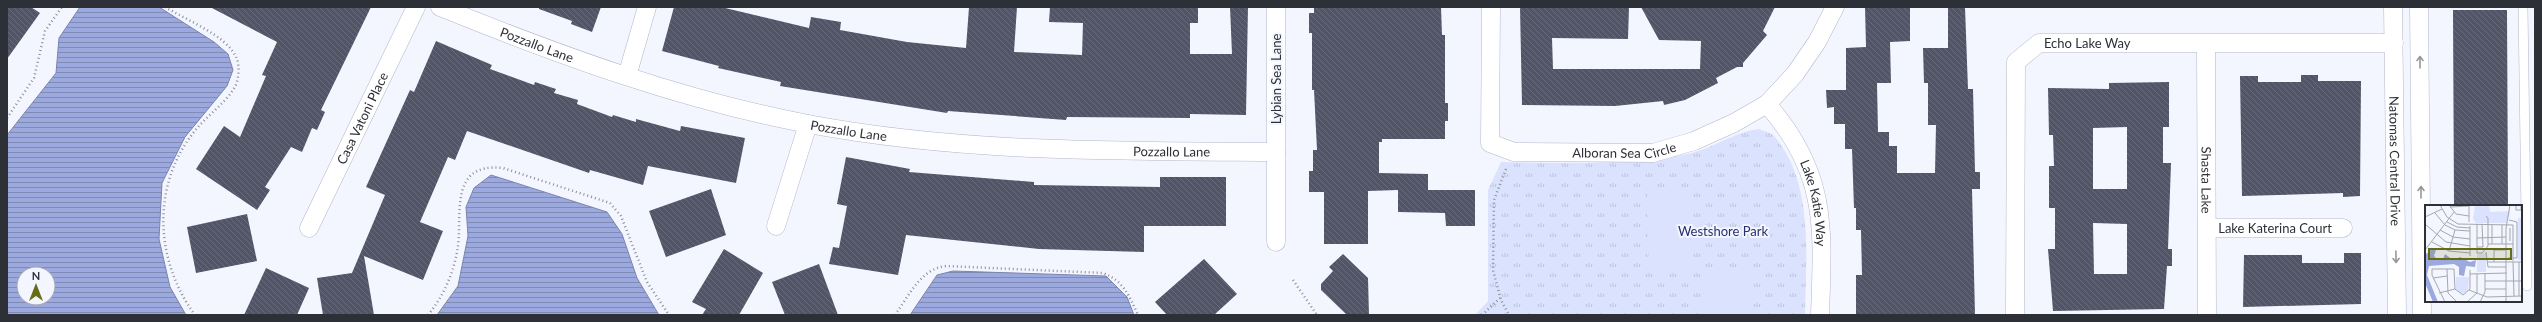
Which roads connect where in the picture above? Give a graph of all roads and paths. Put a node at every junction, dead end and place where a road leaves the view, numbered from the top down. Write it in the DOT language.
graph roads {
  1 [pos="62,7"];
  2 [pos="165,7"];
  3 [pos="416,7"];
  4 [pos="440,7"];
  5 [pos="647,7"];
  6 [pos="1276,7"];
  7 [pos="1491,7"];
  8 [pos="1835,7"];
  9 [pos="2393,7"];
  10 [pos="2419,7"];
  11 [pos="2523,7"];
  12 [pos="2394,43"];
  13 [pos="2206,45"];
  14 [pos="627,76"];
  15 [pos="1767,104"];
  16 [pos="7,118"];
  17 [pos="808,124"];
  18 [pos="1276,152"];
  19 [pos="1506,168"];
  20 [pos="776,226"];
  21 [pos="309,228"];
  22 [pos="2207,228"];
  23 [pos="2343,228"];
  24 [pos="1276,242"];
  25 [pos="1293,280"];
  26 [pos="2528,286"];
  27 [pos="1500,298"];
  28 [pos="195,315"];
  29 [pos="428,315"];
  30 [pos="669,315"];
  31 [pos="895,315"];
  32 [pos="1138,315"];
  33 [pos="1317,315"];
  34 [pos="1482,315"];
  35 [pos="1509,315"];
  36 [pos="1820,315"];
  37 [pos="2016,315"];
  38 [pos="2207,315"];
  39 [pos="2397,315"];
  40 [pos="2422,315"];
  1 -- 16 [label="path"];
  2 -- 28 [label="path"];
  3 -- 21 [label="street, Casa Vatoni Place"];
  4 -- 14 [label="street, Pozzallo Lane"];
  5 -- 14 [label="street"];
  6 -- 18 [label="street, Lybian Sea Lane"];
  7 -- 15 [label="street, Alboran Sea Circle"];
  8 -- 15 [label="street, Alboran Sea Circle"];
  9 -- 12 [label="street, Natomas Central Drive"];
  40 -- 10 [label="street, Natomas Central Drive, one-way"];
  11 -- 26 [label="lane"];
  12 -- 13 [label="street, Echo Lake Way"];
  12 -- 39 [label="street, Natomas Central Drive, one-way"];
  13 -- 22 [label="street, Shasta Lake"];
  13 -- 37 [label="street, Echo Lake Way"];
  14 -- 17 [label="street, Pozzallo Lane"];
  15 -- 36 [label="street, Lake Katie Way"];
  17 -- 18 [label="street, Pozzallo Lane"];
  17 -- 20 [label="street"];
  18 -- 24 [label="street, Lybian Sea Lane"];
  19 -- 27 [label="path"];
  22 -- 23 [label="street, Lake Katerina Court"];
  22 -- 38 [label="street, Shasta Lake"];
  25 -- 33 [label="path"];
  27 -- 34 [label="path"];
  27 -- 35 [label="path"];
  29 -- 30 [label="path"];
  31 -- 32 [label="path"];
}
